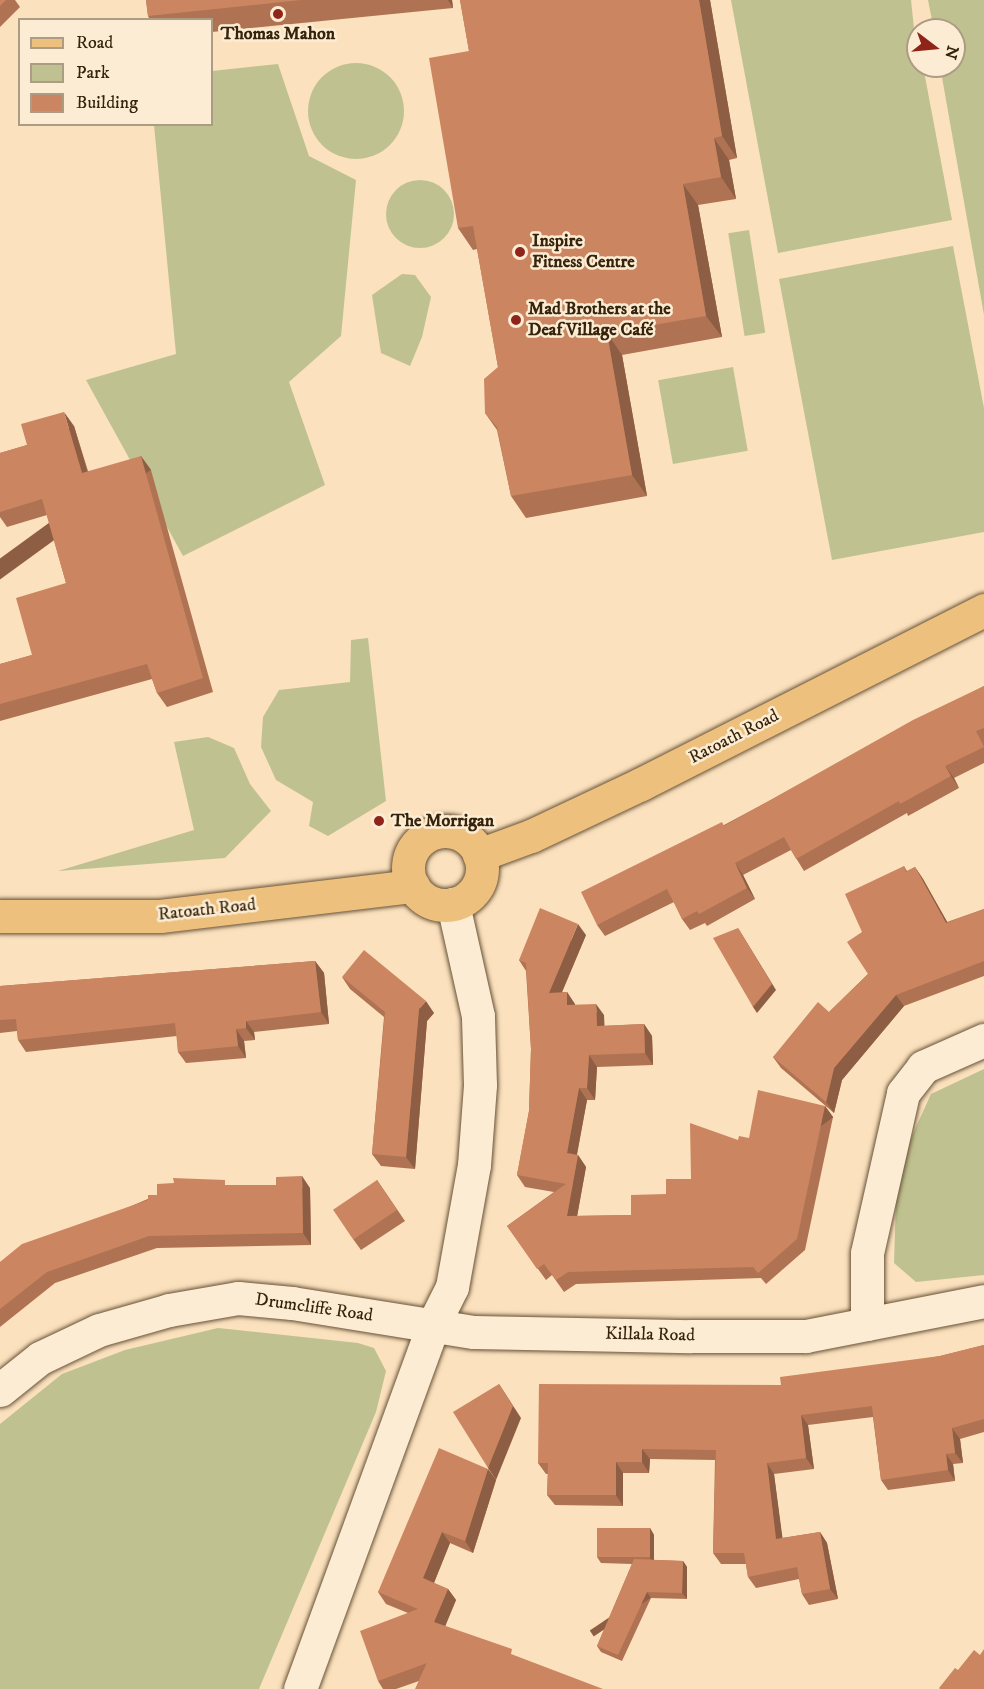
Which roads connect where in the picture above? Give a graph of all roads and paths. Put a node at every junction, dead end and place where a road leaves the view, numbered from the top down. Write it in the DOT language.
graph roads {
  1 [pos="984,610"];
  2 [pos="479,855"];
  3 [pos="413,886"];
  4 [pos="453,904"];
  5 [pos="0,916"];
  6 [pos="984,1040"];
  7 [pos="984,1301"];
  8 [pos="433,1324"];
  9 [pos="867,1324"];
  10 [pos="0,1390"];
  11 [pos="300,1689"];
  1 -- 2 [label="main road, Ratoath Road"];
  2 -- 3 [label="main road"];
  2 -- 4 [label="main road"];
  3 -- 4 [label="main road"];
  3 -- 5 [label="main road, Ratoath Road"];
  4 -- 8 [label="street"];
  6 -- 9 [label="street"];
  7 -- 9 [label="street, Killala Road"];
  8 -- 9 [label="street, Killala Road"];
  8 -- 10 [label="street, Drumcliffe Road"];
  8 -- 11 [label="street"];
}
